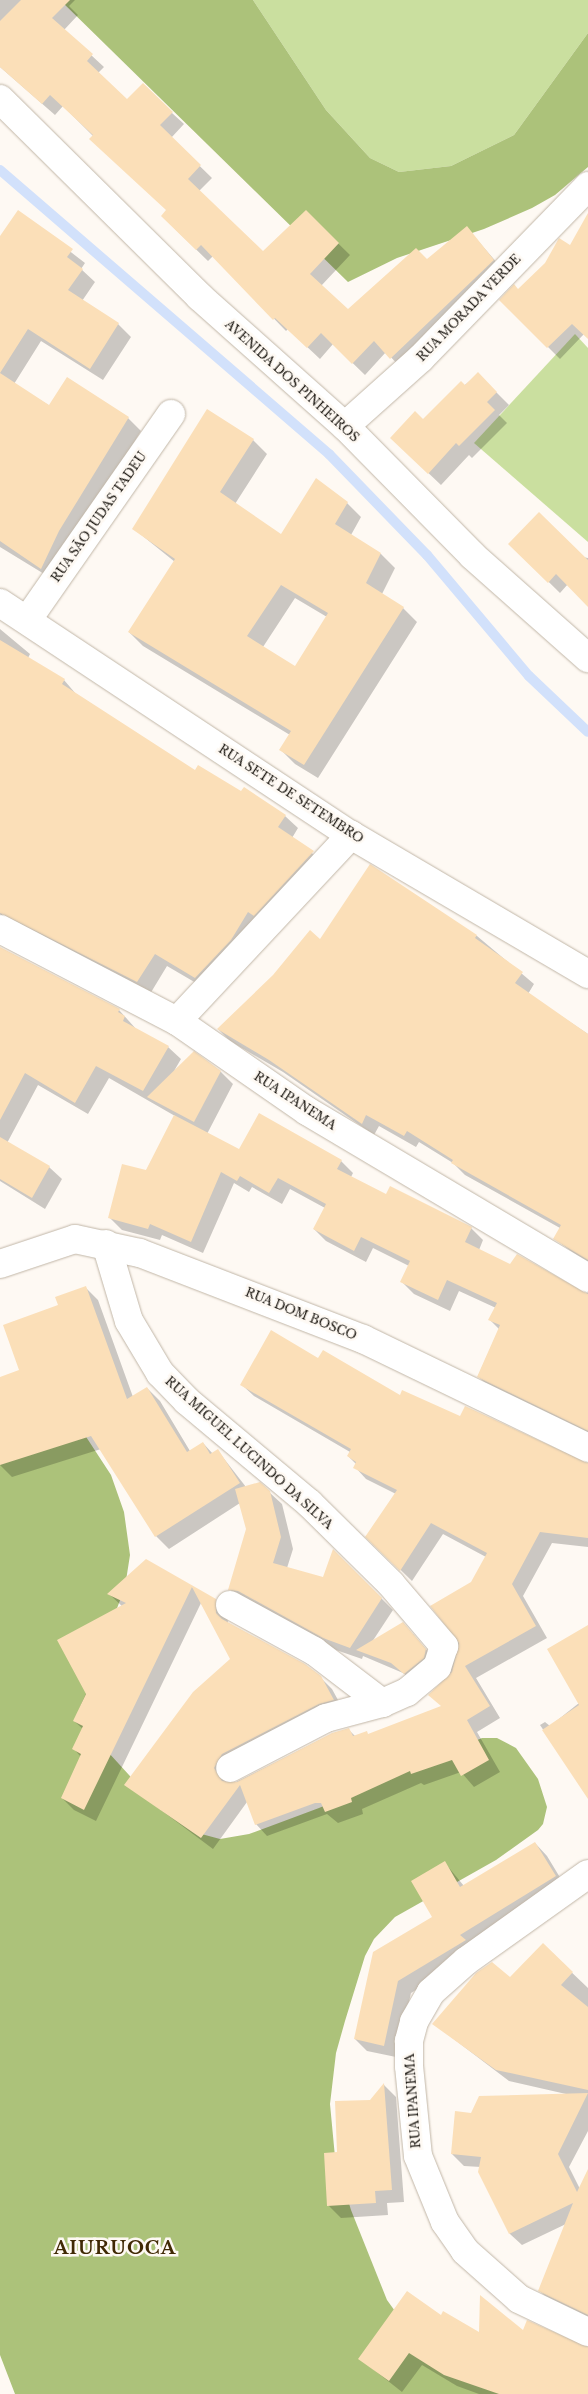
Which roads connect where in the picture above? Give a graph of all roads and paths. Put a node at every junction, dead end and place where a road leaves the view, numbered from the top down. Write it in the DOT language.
graph roads {
  1 [pos="0,100"];
  2 [pos="588,186"];
  3 [pos="171,414"];
  4 [pos="345,426"];
  5 [pos="0,603"];
  6 [pos="28,619"];
  7 [pos="588,658"];
  8 [pos="351,835"];
  9 [pos="0,929"];
  10 [pos="588,974"];
  11 [pos="177,1021"];
  12 [pos="106,1244"];
  13 [pos="0,1264"];
  14 [pos="588,1278"];
  15 [pos="588,1448"];
  16 [pos="230,1605"];
  17 [pos="382,1703"];
  18 [pos="230,1768"];
  19 [pos="588,1874"];
  20 [pos="588,2332"];
  1 -- 4 [label="street, AVENIDA DOS PINHEIROS"];
  2 -- 4 [label="street, RUA MORADA VERDE"];
  3 -- 6 [label="street, RUA SÃO JUDAS TADEU"];
  4 -- 7 [label="street, AVENIDA DOS PINHEIROS"];
  5 -- 6 [label="street, RUA SETE DE SETEMBRO"];
  6 -- 8 [label="street, RUA SETE DE SETEMBRO"];
  8 -- 10 [label="street, RUA SETE DE SETEMBRO"];
  8 -- 11 [label="street"];
  9 -- 11 [label="street, RUA IPANEMA"];
  11 -- 14 [label="street, RUA IPANEMA"];
  12 -- 13 [label="street, RUA DOM BOSCO"];
  12 -- 15 [label="street, RUA DOM BOSCO"];
  12 -- 17 [label="street, RUA MIGUEL LUCINDO DA SILVA"];
  16 -- 17 [label="street"];
  17 -- 18 [label="street, RUA MIGUEL LUCINDO DA SILVA"];
  19 -- 20 [label="street, RUA IPANEMA"];
}
